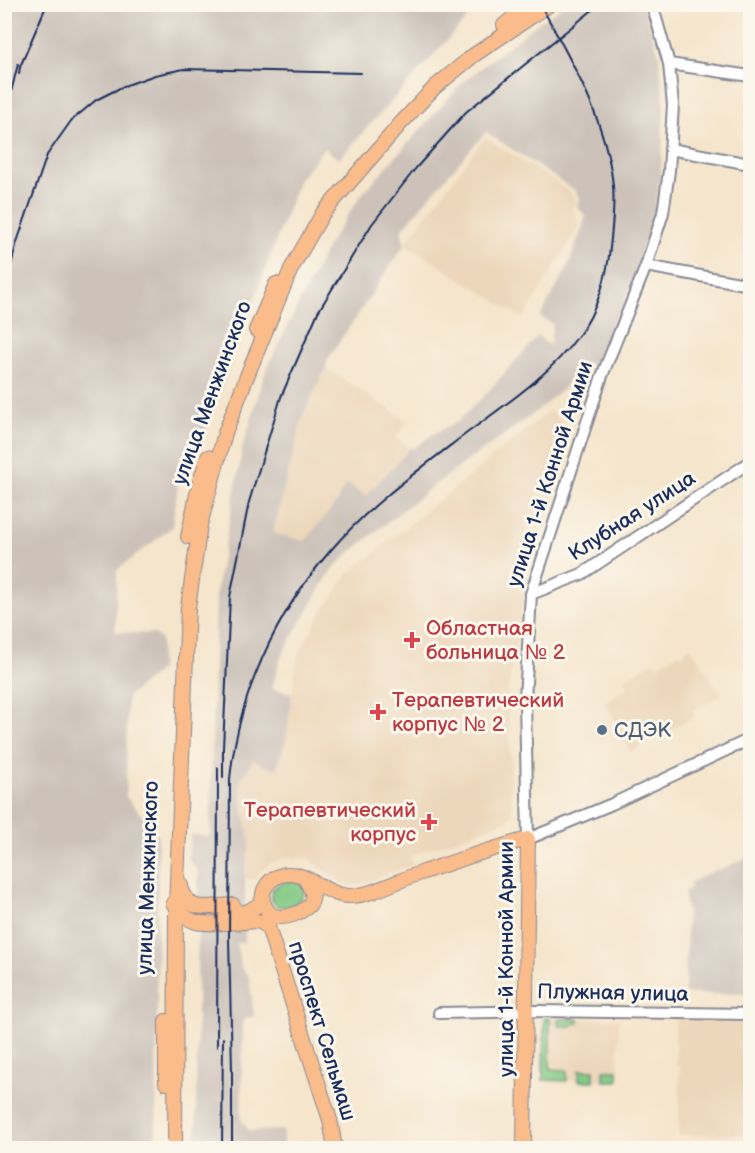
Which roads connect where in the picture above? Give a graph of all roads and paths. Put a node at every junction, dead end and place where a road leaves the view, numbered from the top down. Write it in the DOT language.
graph roads {
  1 [pos="550,4"];
  2 [pos="655,5"];
  3 [pos="531,9"];
  4 [pos="669,64"];
  5 [pos="750,76"];
  6 [pos="670,149"];
  7 [pos="750,164"];
  8 [pos="646,266"];
  9 [pos="750,285"];
  10 [pos="750,462"];
  11 [pos="531,594"];
  12 [pos="750,739"];
  13 [pos="528,839"];
  14 [pos="177,870"];
  15 [pos="305,879"];
  16 [pos="172,886"];
  17 [pos="264,912"];
  18 [pos="187,917"];
  19 [pos="171,940"];
  20 [pos="527,1011"];
  21 [pos="439,1013"];
  22 [pos="750,1014"];
  23 [pos="166,1149"];
  24 [pos="175,1149"];
  25 [pos="335,1149"];
  26 [pos="524,1149"];
  1 -- 3 [label="main road"];
  2 -- 4 [label="street, улица 1-й Конной Армии"];
  3 -- 14 [label="main road, улица Менжинского"];
  3 -- 16 [label="main road, улица Менжинского"];
  4 -- 5 [label="street"];
  4 -- 6 [label="street, улица 1-й Конной Армии"];
  6 -- 7 [label="street"];
  6 -- 8 [label="street, улица 1-й Конной Армии"];
  8 -- 9 [label="street"];
  8 -- 11 [label="street, улица 1-й Конной Армии"];
  10 -- 11 [label="street, Клубная улица"];
  11 -- 13 [label="street, улица 1-й Конной Армии"];
  12 -- 13 [label="street"];
  13 -- 15 [label="main road"];
  13 -- 20 [label="main road, улица 1-й Конной Армии"];
  14 -- 16 [label="main road, улица Менжинского"];
  14 -- 17 [label="main road"];
  15 -- 17 [label="main road"];
  15 -- 17 [label="main road"];
  16 -- 18 [label="main road"];
  16 -- 18 [label="main road"];
  16 -- 19 [label="main road, улица Менжинского"];
  17 -- 18 [label="main road"];
  17 -- 18 [label="main road"];
  17 -- 25 [label="main road, проспект Сельмаш"];
  18 -- 19 [label="main road, улица Менжинского"];
  18 -- 19 [label="main road"];
  19 -- 23 [label="main road, улица Менжинского"];
  19 -- 24 [label="main road, улица Менжинского"];
  20 -- 21 [label="street, Плужная улица"];
  20 -- 22 [label="street, Плужная улица"];
  20 -- 26 [label="main road, улица 1-й Конной Армии"];
}
